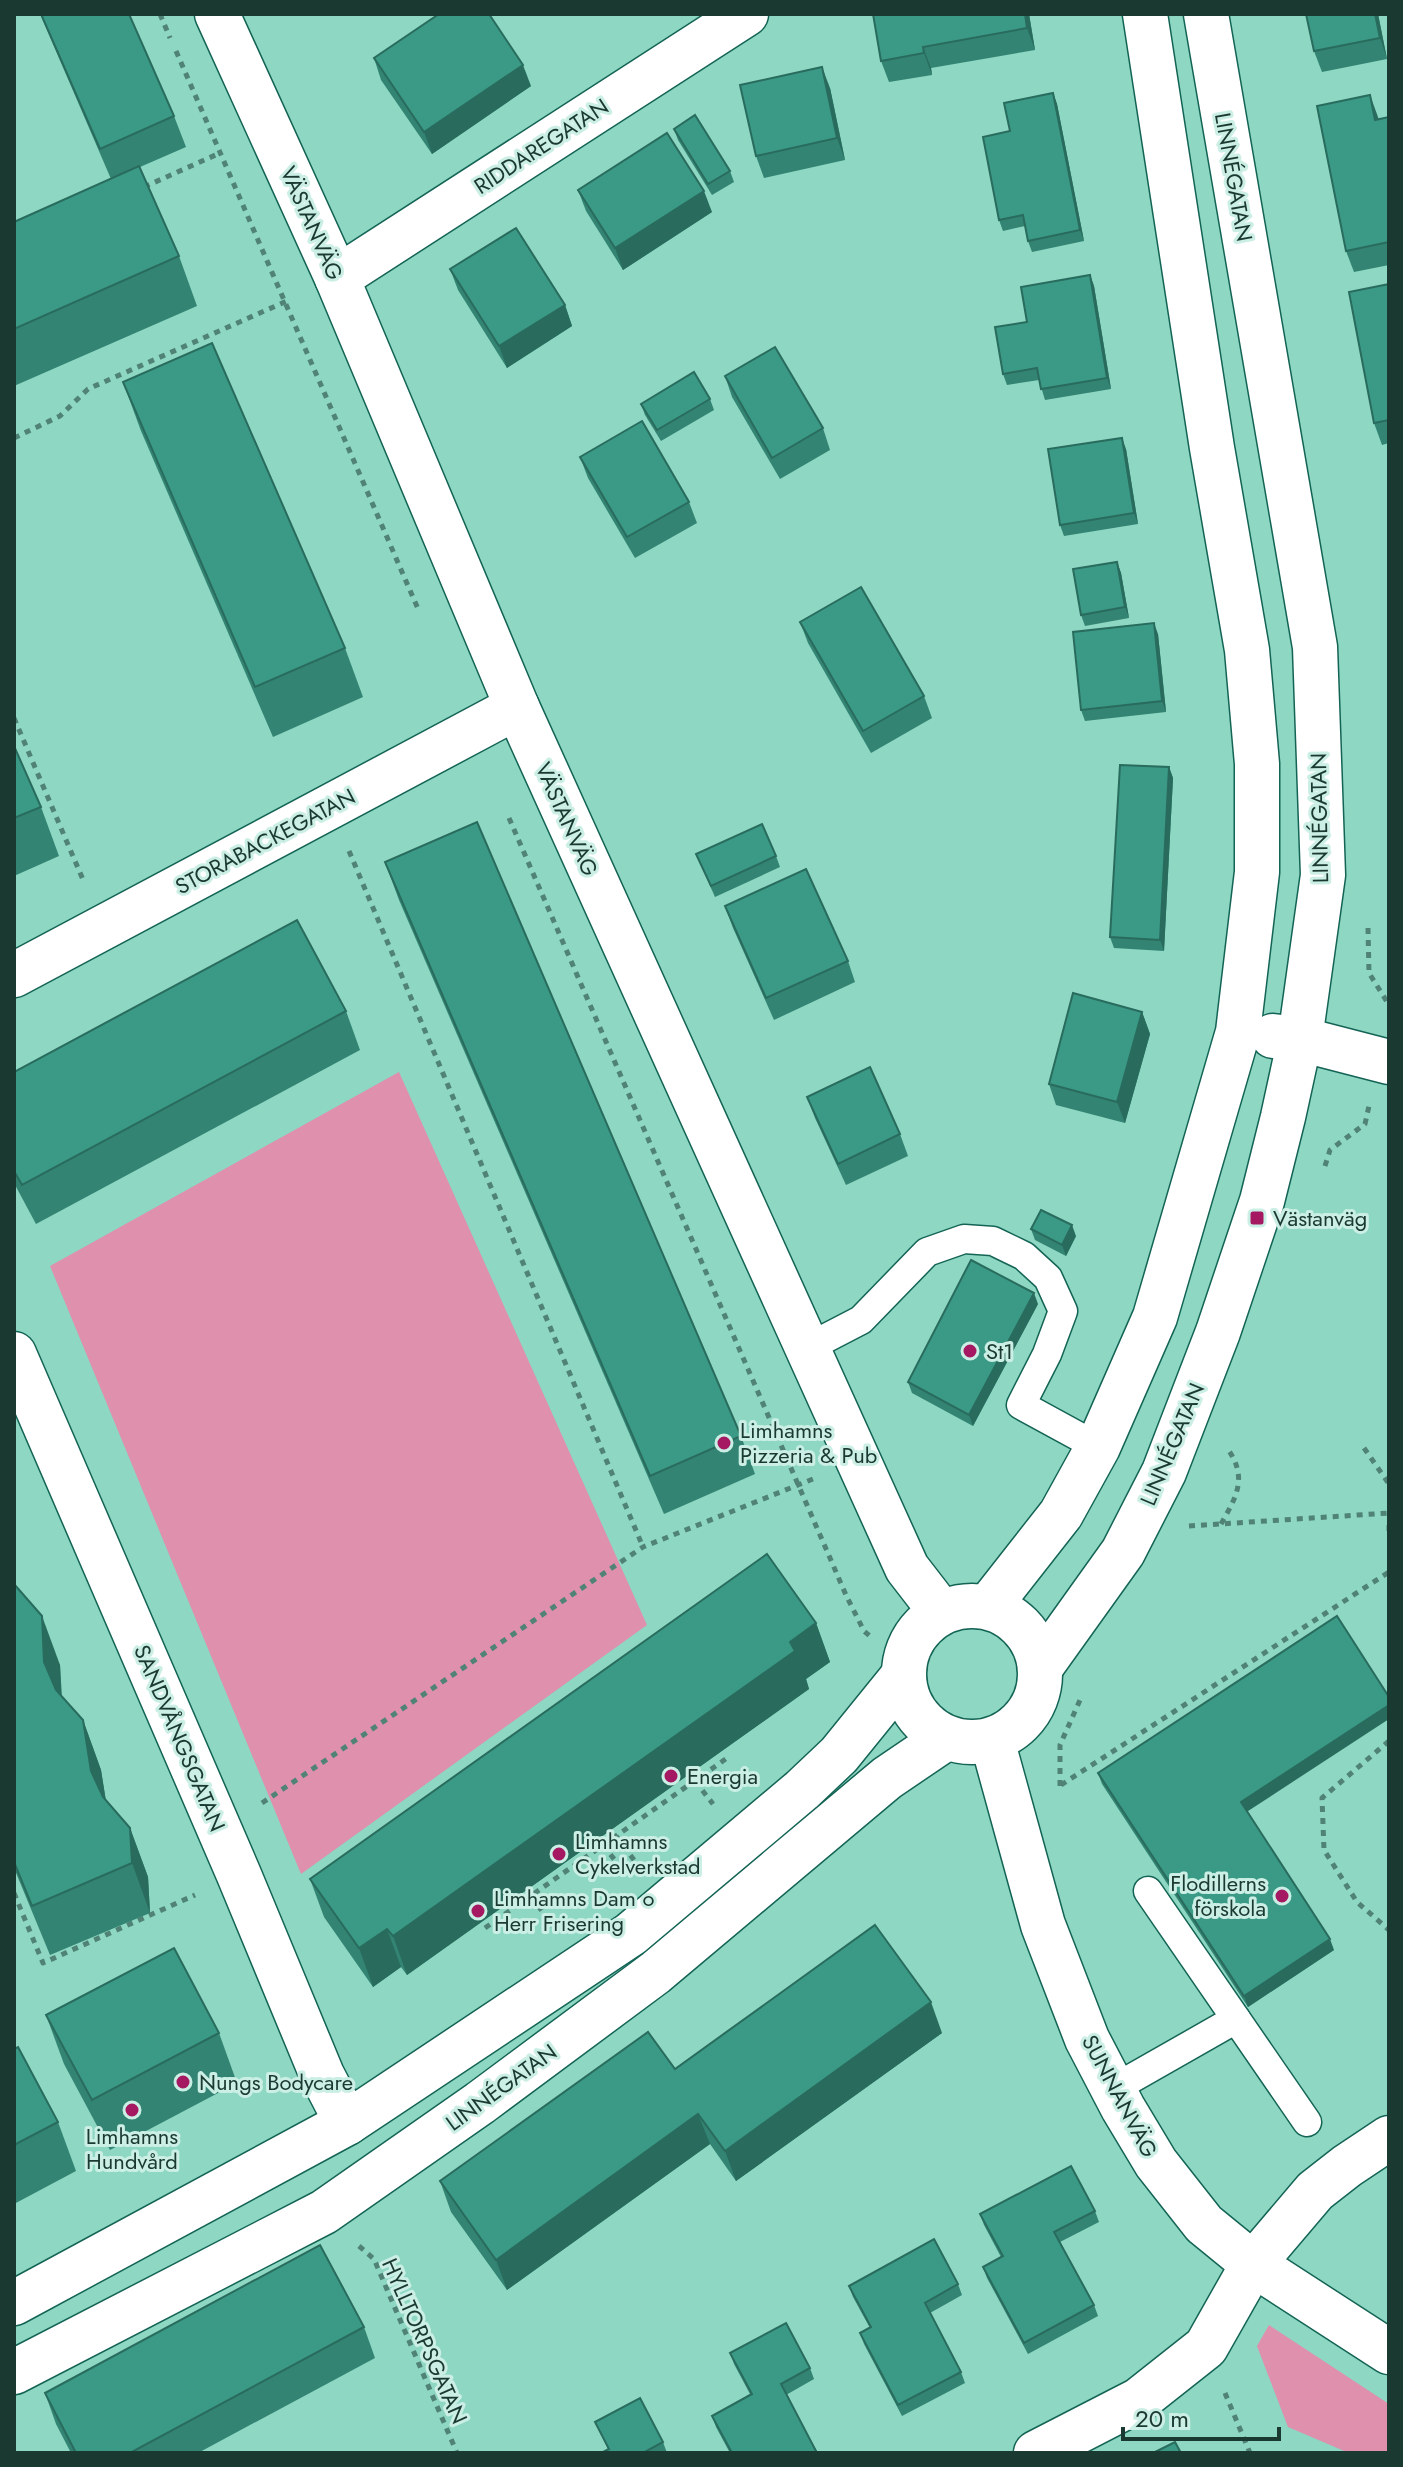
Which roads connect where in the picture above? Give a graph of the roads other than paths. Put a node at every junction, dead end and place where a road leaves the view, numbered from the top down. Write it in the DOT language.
graph roads {
  1 [pos="217,14"];
  2 [pos="746,14"];
  3 [pos="1145,14"];
  4 [pos="1206,14"];
  5 [pos="337,278"];
  6 [pos="517,707"];
  7 [pos="14,975"];
  8 [pos="1238,1032"];
  9 [pos="1300,1039"];
  10 [pos="1389,1062"];
  11 [pos="807,1348"];
  12 [pos="14,1354"];
  13 [pos="1098,1447"];
  14 [pos="988,1607"];
  15 [pos="941,1612"];
  16 [pos="1040,1668"];
  17 [pos="903,1676"];
  18 [pos="946,1738"];
  19 [pos="992,1740"];
  20 [pos="1148,1891"];
  21 [pos="1236,2019"];
  22 [pos="1113,2089"];
  23 [pos="1307,2122"];
  24 [pos="347,2123"];
  25 [pos="1389,2138"];
  26 [pos="1253,2264"];
  27 [pos="14,2303"];
  28 [pos="1389,2352"];
  29 [pos="14,2372"];
  30 [pos="1036,2453"];
  1 -- 5 [label="street, VÄSTANVÄG"];
  2 -- 5 [label="street, RIDDAREGATAN"];
  3 -- 8 [label="street"];
  4 -- 9 [label="street, LINNÉGATAN"];
  5 -- 6 [label="street, VÄSTANVÄG"];
  6 -- 7 [label="street, STORABACKEGATAN"];
  6 -- 11 [label="street, VÄSTANVÄG"];
  8 -- 9 [label="street"];
  8 -- 13 [label="street"];
  9 -- 10 [label="street"];
  9 -- 16 [label="street, LINNÉGATAN"];
  11 -- 13 [label="lane"];
  11 -- 15 [label="street, VÄSTANVÄG"];
  12 -- 24 [label="street, SANDVÅNGSGATAN"];
  13 -- 14 [label="street"];
  14 -- 15 [label="street"];
  14 -- 16 [label="street"];
  15 -- 17 [label="street"];
  16 -- 19 [label="street"];
  17 -- 18 [label="street"];
  17 -- 24 [label="street"];
  18 -- 19 [label="street"];
  18 -- 29 [label="street, LINNÉGATAN"];
  19 -- 22 [label="street, SUNNANVÄG"];
  20 -- 21 [label="lane"];
  21 -- 22 [label="lane"];
  21 -- 23 [label="lane"];
  22 -- 26 [label="street, SUNNANVÄG"];
  24 -- 27 [label="street"];
  25 -- 26 [label="street"];
  26 -- 28 [label="street, SUNNANVÄG"];
  26 -- 30 [label="street"];
}
